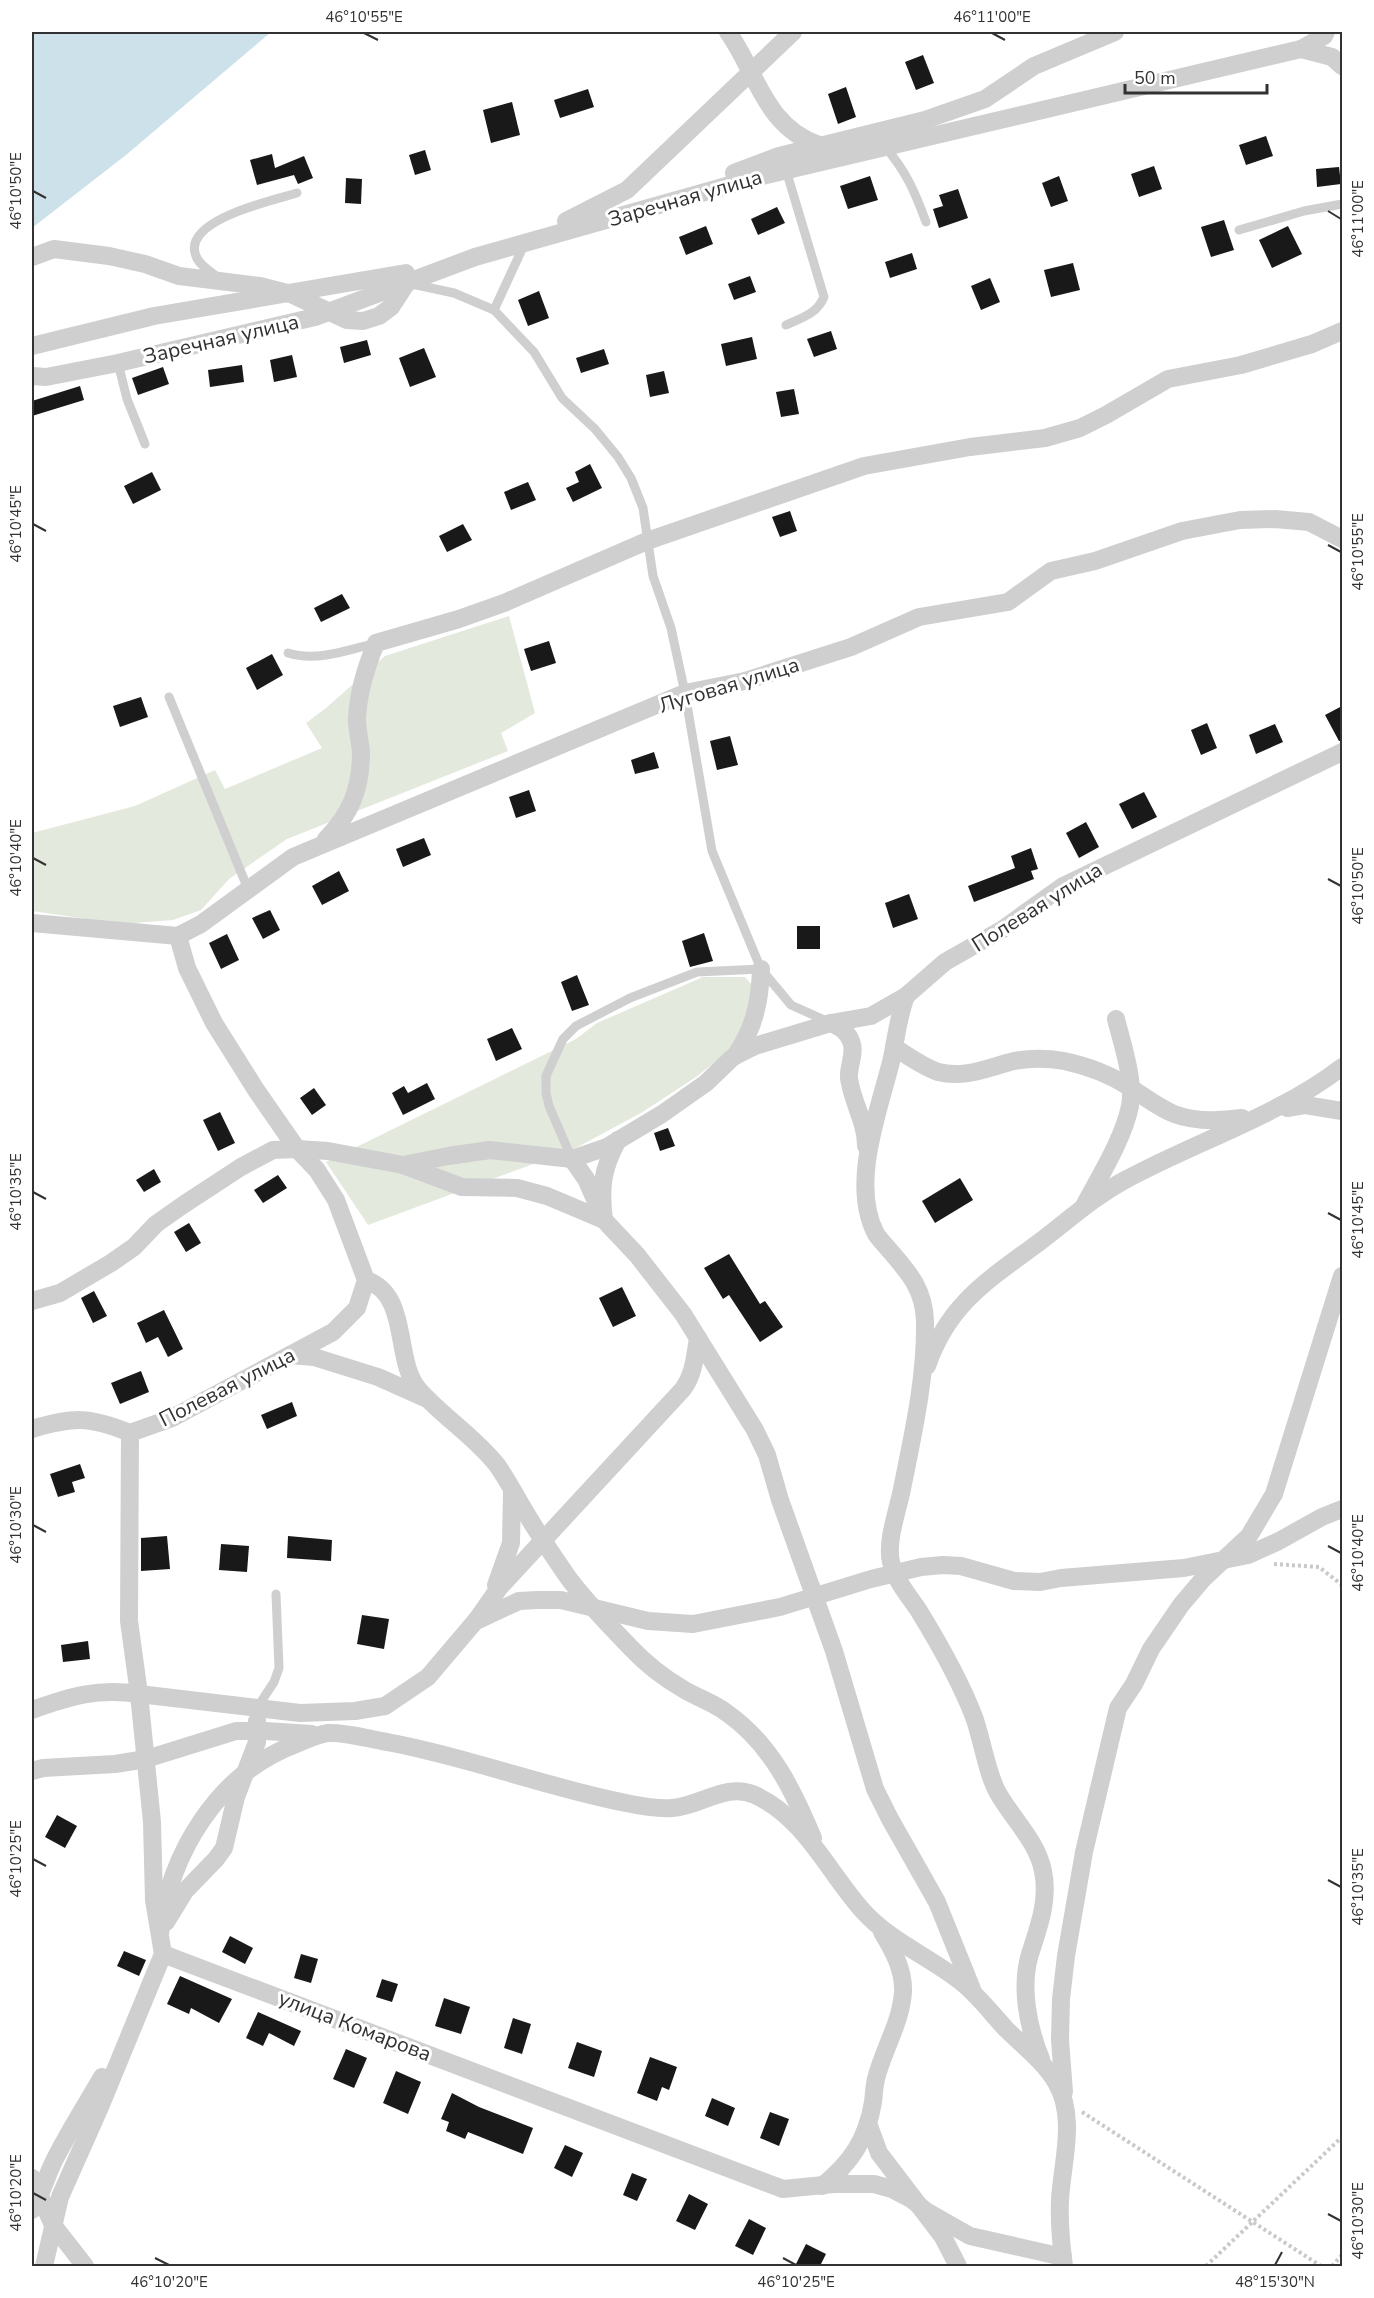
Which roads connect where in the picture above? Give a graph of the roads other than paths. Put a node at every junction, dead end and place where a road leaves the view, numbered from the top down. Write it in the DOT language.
graph roads {
  1 [pos="728,32"];
  2 [pos="793,32"];
  3 [pos="1115,32"];
  4 [pos="1326,32"];
  5 [pos="1301,49"];
  6 [pos="1342,66"];
  7 [pos="751,71"];
  8 [pos="819,145"];
  9 [pos="885,147"];
  10 [pos="786,170"];
  11 [pos="297,193"];
  12 [pos="1342,204"];
  13 [pos="657,205"];
  14 [pos="926,222"];
  15 [pos="1239,230"];
  16 [pos="525,242"];
  17 [pos="32,257"];
  18 [pos="475,257"];
  19 [pos="411,277"];
  20 [pos="223,282"];
  21 [pos="291,294"];
  22 [pos="494,310"];
  23 [pos="330,312"];
  24 [pos="786,325"];
  25 [pos="1342,331"];
  26 [pos="32,346"];
  27 [pos="118,363"];
  28 [pos="32,376"];
  29 [pos="145,444"];
  30 [pos="1342,539"];
  31 [pos="647,542"];
  32 [pos="376,643"];
  33 [pos="288,653"];
  34 [pos="685,693"];
  35 [pos="169,697"];
  36 [pos="1342,752"];
  37 [pos="318,846"];
  38 [pos="248,889"];
  39 [pos="32,923"];
  40 [pos="178,936"];
  41 [pos="761,969"];
  42 [pos="906,996"];
  43 [pos="1116,1019"];
  44 [pos="831,1023"];
  45 [pos="894,1047"];
  46 [pos="734,1057"];
  47 [pos="1342,1067"];
  48 [pos="1130,1087"];
  49 [pos="1342,1111"];
  50 [pos="1262,1114"];
  51 [pos="618,1140"];
  52 [pos="297,1149"];
  53 [pos="572,1159"];
  54 [pos="866,1163"];
  55 [pos="403,1165"];
  56 [pos="1083,1206"];
  57 [pos="604,1220"];
  58 [pos="1342,1276"];
  59 [pos="366,1280"];
  60 [pos="32,1300"];
  61 [pos="698,1338"];
  62 [pos="290,1355"];
  63 [pos="921,1382"];
  64 [pos="428,1399"];
  65 [pos="32,1430"];
  66 [pos="130,1432"];
  67 [pos="510,1484"];
  68 [pos="1342,1509"];
  69 [pos="543,1539"];
  70 [pos="1225,1560"];
  71 [pos="895,1573"];
  72 [pos="276,1594"];
  73 [pos="816,1596"];
  74 [pos="490,1601"];
  75 [pos="596,1609"];
  76 [pos="474,1622"];
  77 [pos="139,1694"];
  78 [pos="385,1706"];
  79 [pos="257,1708"];
  80 [pos="32,1710"];
  81 [pos="257,1731"];
  82 [pos="326,1733"];
  83 [pos="146,1759"];
  84 [pos="32,1771"];
  85 [pos="245,1775"];
  86 [pos="820,1853"];
  87 [pos="880,1929"];
  88 [pos="160,1934"];
  89 [pos="163,1954"];
  90 [pos="974,1994"];
  91 [pos="137,2016"];
  92 [pos="1044,2066"];
  93 [pos="1064,2100"];
  94 [pos="868,2123"];
  95 [pos="32,2178"];
  96 [pos="822,2186"];
  97 [pos="36,2204"];
  98 [pos="918,2204"];
  99 [pos="53,2224"];
  100 [pos="1063,2262"];
  101 [pos="44,2266"];
  102 [pos="55,2266"];
  103 [pos="85,2266"];
  104 [pos="958,2266"];
  1 -- 7 [label="street"];
  2 -- 7 [label="street"];
  3 -- 8 [label="street"];
  4 -- 5 [label="street"];
  5 -- 6 [label="street, Заречная улица"];
  5 -- 9 [label="street, Заречная улица"];
  7 -- 8 [label="street"];
  7 -- 18 [label="street"];
  8 -- 13 [label="street"];
  9 -- 10 [label="street, Заречная улица"];
  9 -- 14 [label="lane"];
  10 -- 13 [label="street, Заречная улица"];
  10 -- 24 [label="lane"];
  11 -- 20 [label="lane"];
  12 -- 15 [label="lane"];
  13 -- 16 [label="street, Заречная улица"];
  16 -- 18 [label="street, Заречная улица"];
  16 -- 22 [label="lane"];
  17 -- 20 [label="street"];
  18 -- 19 [label="street, Заречная улица"];
  19 -- 21 [label="street"];
  19 -- 22 [label="lane"];
  19 -- 23 [label="street, Заречная улица"];
  20 -- 21 [label="street"];
  21 -- 23 [label="street"];
  21 -- 26 [label="street"];
  22 -- 31 [label="lane"];
  23 -- 27 [label="street, Заречная улица"];
  25 -- 31 [label="street"];
  27 -- 28 [label="street, Заречная улица"];
  27 -- 29 [label="lane"];
  30 -- 34 [label="street, Луговая улица"];
  31 -- 32 [label="street"];
  31 -- 34 [label="lane"];
  32 -- 33 [label="lane"];
  32 -- 37 [label="street"];
  34 -- 37 [label="street, Луговая улица"];
  34 -- 41 [label="lane"];
  35 -- 38 [label="lane"];
  36 -- 42 [label="street, Полевая улица"];
  37 -- 38 [label="street, Луговая улица"];
  38 -- 40 [label="street, Луговая улица"];
  39 -- 40 [label="street"];
  40 -- 52 [label="street"];
  41 -- 44 [label="lane"];
  41 -- 46 [label="street, Полевая улица"];
  41 -- 53 [label="lane"];
  42 -- 44 [label="street, Полевая улица"];
  42 -- 45 [label="street"];
  43 -- 48 [label="street"];
  44 -- 46 [label="street, Полевая улица"];
  44 -- 54 [label="street"];
  45 -- 48 [label="street"];
  45 -- 54 [label="street"];
  46 -- 51 [label="street, Полевая улица"];
  47 -- 50 [label="street"];
  48 -- 50 [label="street"];
  48 -- 56 [label="street"];
  49 -- 50 [label="street"];
  50 -- 56 [label="street"];
  51 -- 53 [label="street, Полевая улица"];
  51 -- 57 [label="street"];
  52 -- 55 [label="street, Полевая улица"];
  52 -- 59 [label="street"];
  52 -- 60 [label="street, Полевая улица"];
  53 -- 55 [label="street, Полевая улица"];
  53 -- 57 [label="street"];
  54 -- 63 [label="street"];
  55 -- 57 [label="street"];
  56 -- 63 [label="street"];
  57 -- 61 [label="street"];
  58 -- 70 [label="street"];
  59 -- 62 [label="street, Полевая улица"];
  59 -- 64 [label="street"];
  61 -- 69 [label="street"];
  61 -- 73 [label="street"];
  62 -- 64 [label="street"];
  62 -- 66 [label="street, Полевая улица"];
  63 -- 71 [label="street"];
  64 -- 67 [label="street"];
  65 -- 66 [label="street"];
  66 -- 77 [label="street"];
  67 -- 69 [label="street"];
  67 -- 74 [label="street"];
  68 -- 70 [label="street"];
  69 -- 74 [label="street"];
  69 -- 75 [label="street"];
  70 -- 71 [label="street"];
  70 -- 93 [label="street"];
  71 -- 73 [label="street"];
  71 -- 92 [label="street"];
  72 -- 79 [label="lane"];
  73 -- 75 [label="street"];
  73 -- 90 [label="street"];
  74 -- 76 [label="street"];
  75 -- 76 [label="street"];
  75 -- 86 [label="street"];
  76 -- 78 [label="street"];
  77 -- 79 [label="street"];
  77 -- 80 [label="street"];
  77 -- 83 [label="street"];
  78 -- 79 [label="street"];
  78 -- 82 [label="street"];
  79 -- 81 [label="street"];
  81 -- 82 [label="street"];
  81 -- 83 [label="street"];
  81 -- 85 [label="street"];
  82 -- 85 [label="street"];
  82 -- 86 [label="street"];
  83 -- 84 [label="street"];
  83 -- 88 [label="street"];
  85 -- 88 [label="street"];
  85 -- 88 [label="street"];
  86 -- 87 [label="street"];
  87 -- 90 [label="street"];
  87 -- 94 [label="street"];
  88 -- 89 [label="street"];
  89 -- 91 [label="street"];
  89 -- 96 [label="street, улица Комарова"];
  90 -- 92 [label="street"];
  91 -- 97 [label="street"];
  91 -- 99 [label="street"];
  92 -- 93 [label="street"];
  93 -- 100 [label="street"];
  94 -- 96 [label="street"];
  94 -- 98 [label="street"];
  95 -- 97 [label="street"];
  96 -- 98 [label="street, улица Комарова"];
  97 -- 99 [label="street"];
  98 -- 100 [label="street, улица Комарова"];
  98 -- 104 [label="street"];
  99 -- 101 [label="street"];
  99 -- 102 [label="street"];
  99 -- 103 [label="street"];
}
